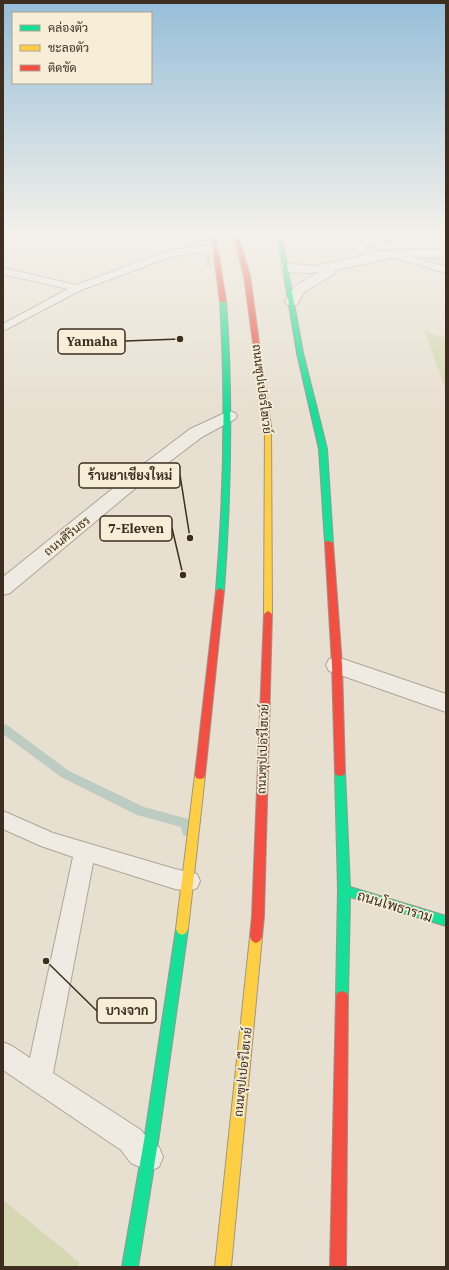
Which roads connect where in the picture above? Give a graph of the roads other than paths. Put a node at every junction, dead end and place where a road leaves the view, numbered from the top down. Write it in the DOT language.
graph roads {
  1 [pos="71,291"];
  2 [pos="220,291"];
  3 [pos="249,291"];
  4 [pos="290,291"];
  5 [pos="298,291"];
  6 [pos="292,302"];
  7 [pos="3,328"];
  8 [pos="229,416"];
  9 [pos="3,588"];
  10 [pos="337,666"];
  11 [pos="446,703"];
  12 [pos="3,820"];
  13 [pos="86,851"];
  14 [pos="182,880"];
  15 [pos="344,890"];
  16 [pos="446,921"];
  17 [pos="3,1055"];
  18 [pos="39,1079"];
  19 [pos="150,1157"];
  20 [pos="130,1267"];
  21 [pos="223,1267"];
  22 [pos="338,1267"];
  1 -- 7 [label="lane"];
  2 -- 8 [label="main road"];
  3 -- 21 [label="main road, ถนนซุปเปอร์ไฮเวย์"];
  4 -- 6 [label="main road"];
  5 -- 6 [label="street"];
  6 -- 10 [label="main road"];
  8 -- 9 [label="street, ถนนศิรินธร"];
  8 -- 14 [label="main road"];
  10 -- 11 [label="street"];
  10 -- 15 [label="main road"];
  12 -- 13 [label="lane"];
  13 -- 14 [label="lane"];
  13 -- 18 [label="lane"];
  14 -- 19 [label="main road"];
  15 -- 16 [label="main road, ถนนโพธาราม"];
  15 -- 22 [label="main road"];
  17 -- 18 [label="lane"];
  18 -- 19 [label="lane"];
  19 -- 20 [label="main road"];
}
